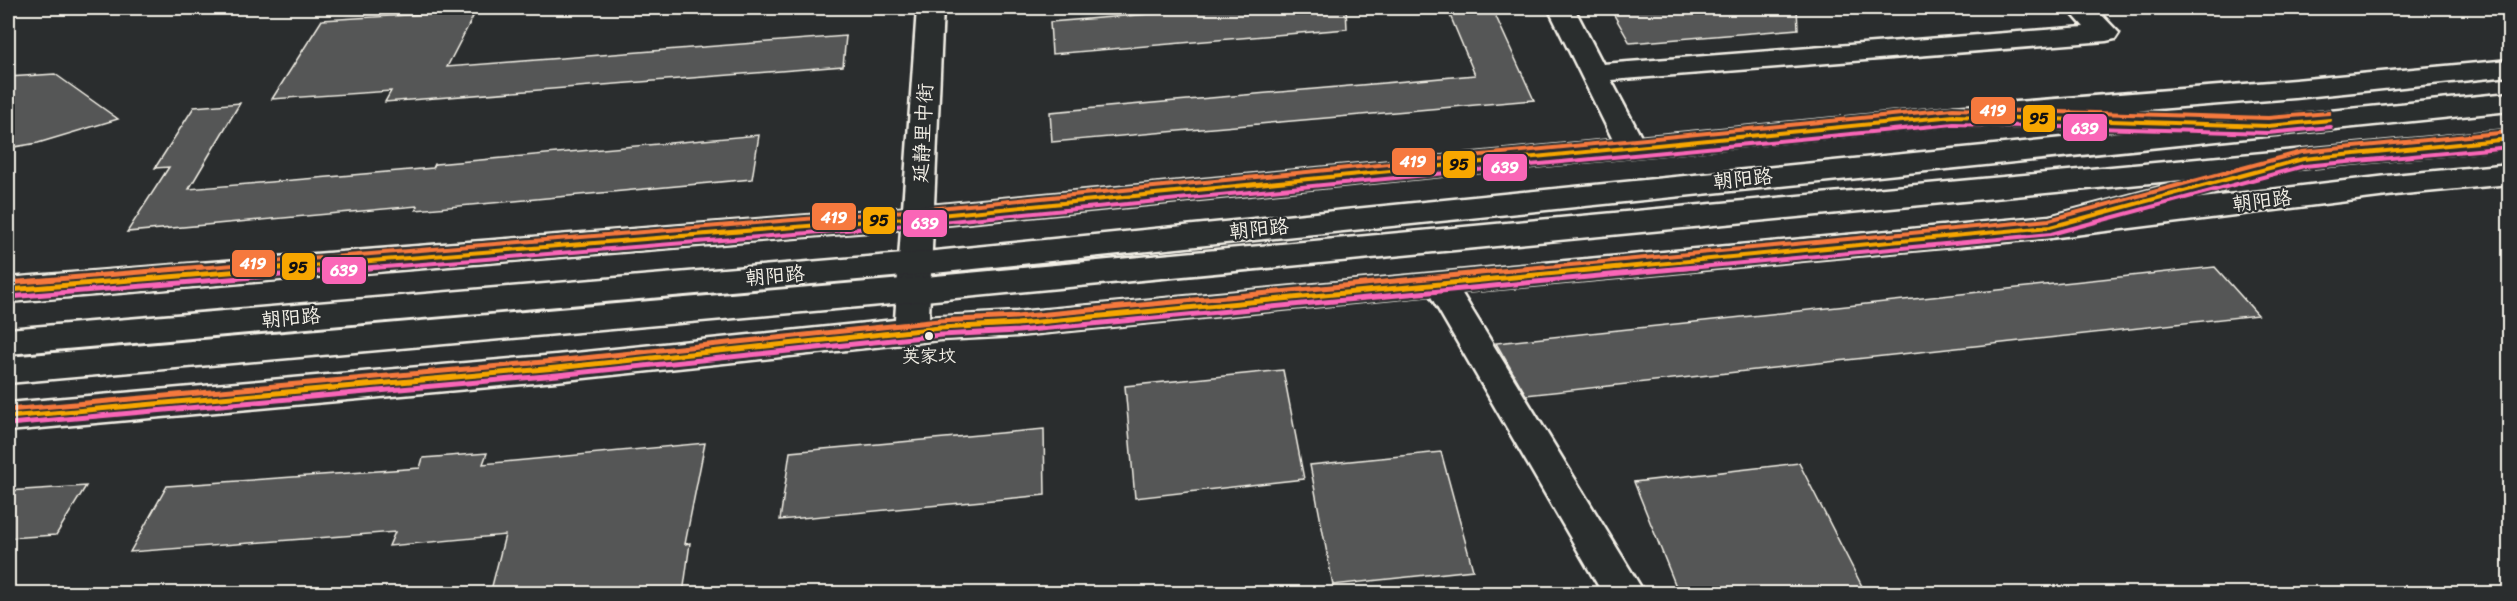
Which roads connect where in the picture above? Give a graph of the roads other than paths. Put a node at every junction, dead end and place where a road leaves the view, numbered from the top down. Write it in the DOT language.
graph roads {
  1 [pos="930,8"];
  2 [pos="1561,8"];
  3 [pos="2080,8"];
  4 [pos="2510,68"];
  5 [pos="1594,73"];
  6 [pos="2510,102"];
  7 [pos="1954,116"];
  8 [pos="2268,126"];
  9 [pos="2510,139"];
  10 [pos="1632,148"];
  11 [pos="2303,159"];
  12 [pos="2510,174"];
  13 [pos="919,217"];
  14 [pos="2050,227"];
  15 [pos="915,277"];
  16 [pos="1439,283"];
  17 [pos="8,290"];
  18 [pos="911,331"];
  19 [pos="8,342"];
  20 [pos="8,370"];
  21 [pos="8,417"];
  22 [pos="1625,594"];
  1 -- 13 [label="main road, 延静里中街"];
  2 -- 5 [label="main road"];
  3 -- 5 [label="main road"];
  4 -- 7 [label="main road"];
  5 -- 10 [label="main road"];
  6 -- 8 [label="main road, 朝阳路"];
  7 -- 8 [label="main road"];
  7 -- 10 [label="main road"];
  8 -- 15 [label="main road, 朝阳路"];
  9 -- 11 [label="main road, 朝阳路"];
  10 -- 13 [label="main road"];
  11 -- 14 [label="main road"];
  11 -- 15 [label="main road, 朝阳路"];
  12 -- 14 [label="main road, 朝阳路"];
  13 -- 15 [label="main road, 延静里中街"];
  13 -- 17 [label="main road"];
  14 -- 16 [label="main road, 朝阳路"];
  15 -- 18 [label="main road, 延静里中街"];
  15 -- 19 [label="main road, 朝阳路"];
  15 -- 20 [label="main road, 朝阳路"];
  16 -- 18 [label="main road, 朝阳路"];
  16 -- 22 [label="main road"];
  18 -- 21 [label="main road, 朝阳路"];
}
